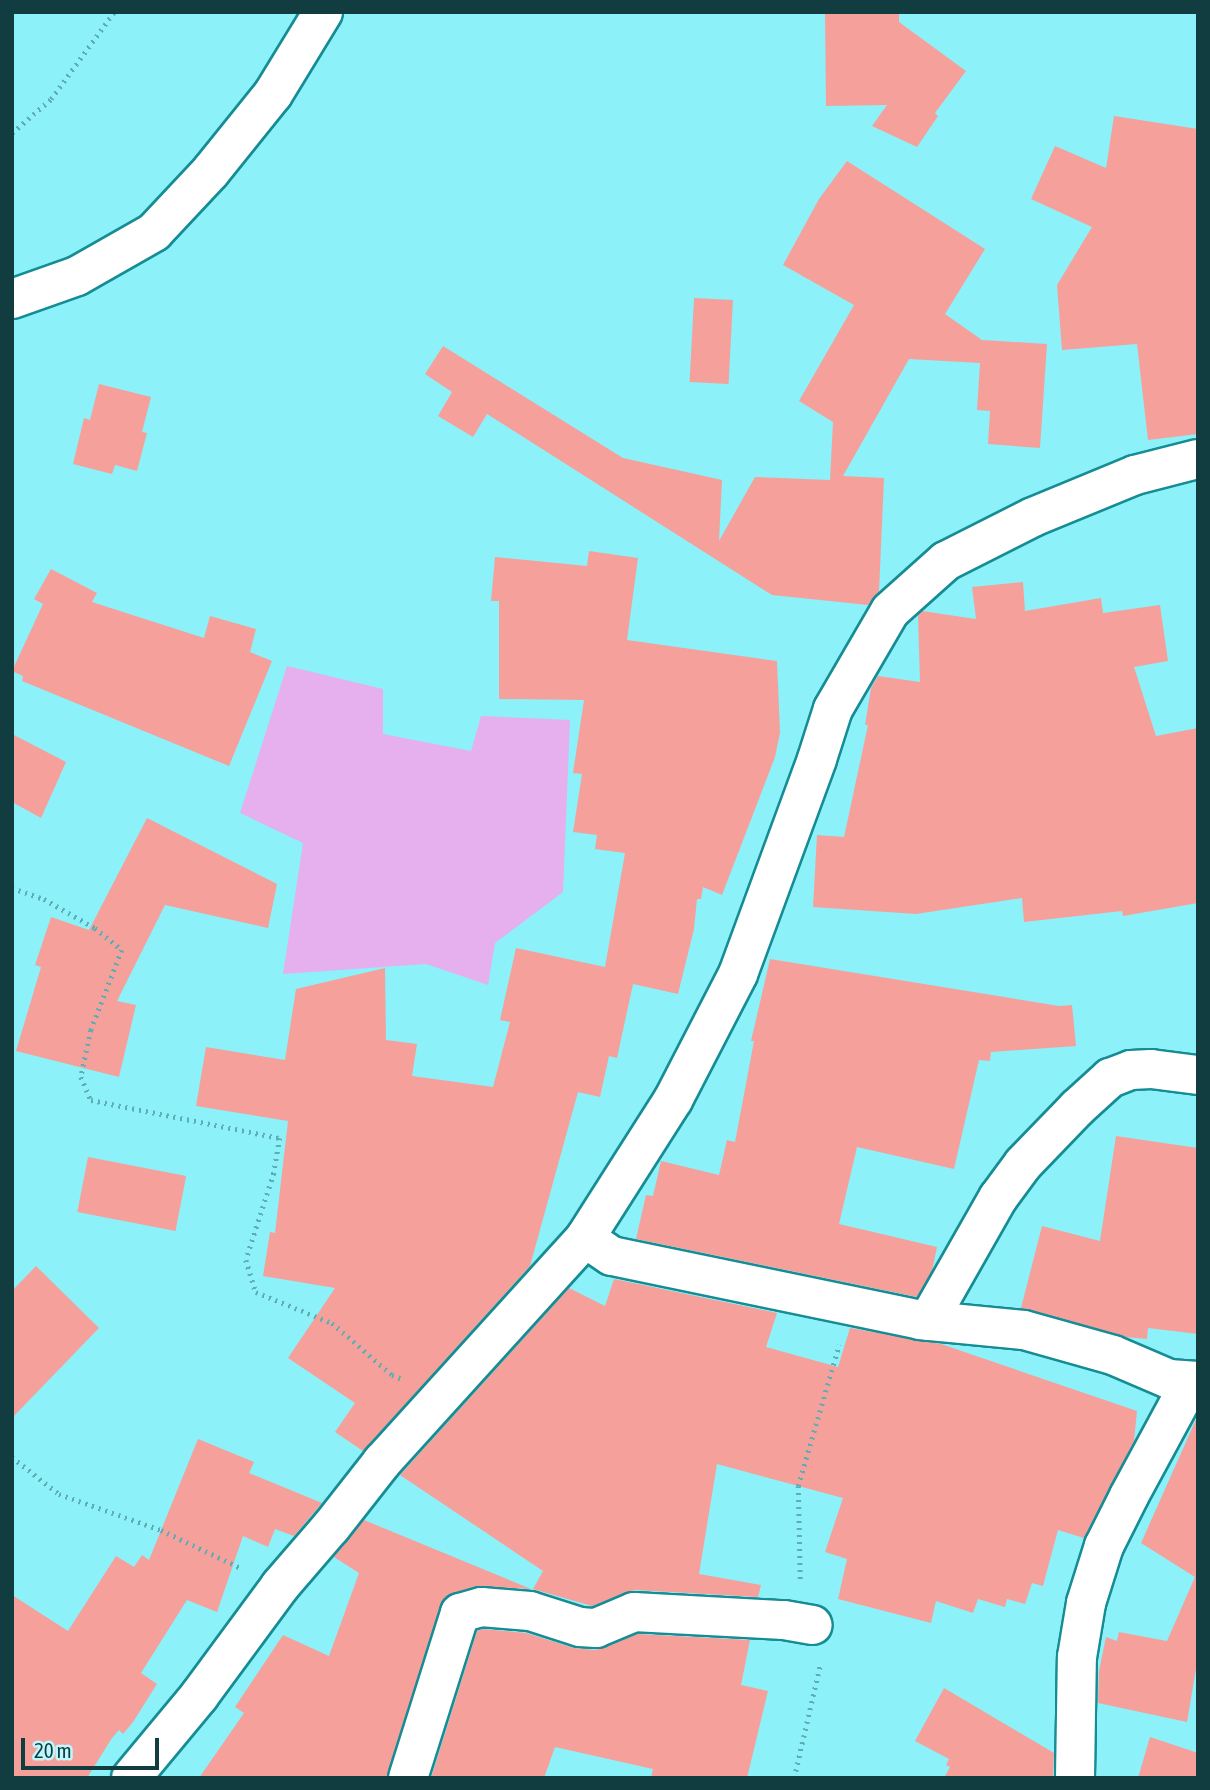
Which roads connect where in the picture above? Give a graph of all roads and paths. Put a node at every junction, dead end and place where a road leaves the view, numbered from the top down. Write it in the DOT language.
graph roads {
  1 [pos="114,12"];
  2 [pos="323,12"];
  3 [pos="12,133"];
  4 [pos="12,299"];
  5 [pos="1198,459"];
  6 [pos="12,888"];
  7 [pos="1198,1074"];
  8 [pos="585,1238"];
  9 [pos="849,1307"];
  10 [pos="928,1321"];
  11 [pos="1198,1382"];
  12 [pos="442,1394"];
  13 [pos="12,1457"];
  14 [pos="280,1586"];
  15 [pos="813,1625"];
  16 [pos="131,1778"];
  17 [pos="408,1778"];
  18 [pos="794,1778"];
  19 [pos="1075,1778"];
  1 -- 3 [label="path"];
  2 -- 4 [label="street"];
  5 -- 8 [label="street"];
  6 -- 12 [label="path"];
  7 -- 10 [label="street"];
  8 -- 9 [label="street"];
  8 -- 12 [label="street"];
  9 -- 10 [label="street"];
  9 -- 15 [label="path"];
  10 -- 11 [label="street"];
  11 -- 19 [label="street"];
  12 -- 14 [label="street"];
  13 -- 14 [label="path"];
  14 -- 16 [label="street"];
  15 -- 17 [label="street"];
  15 -- 18 [label="path"];
}
